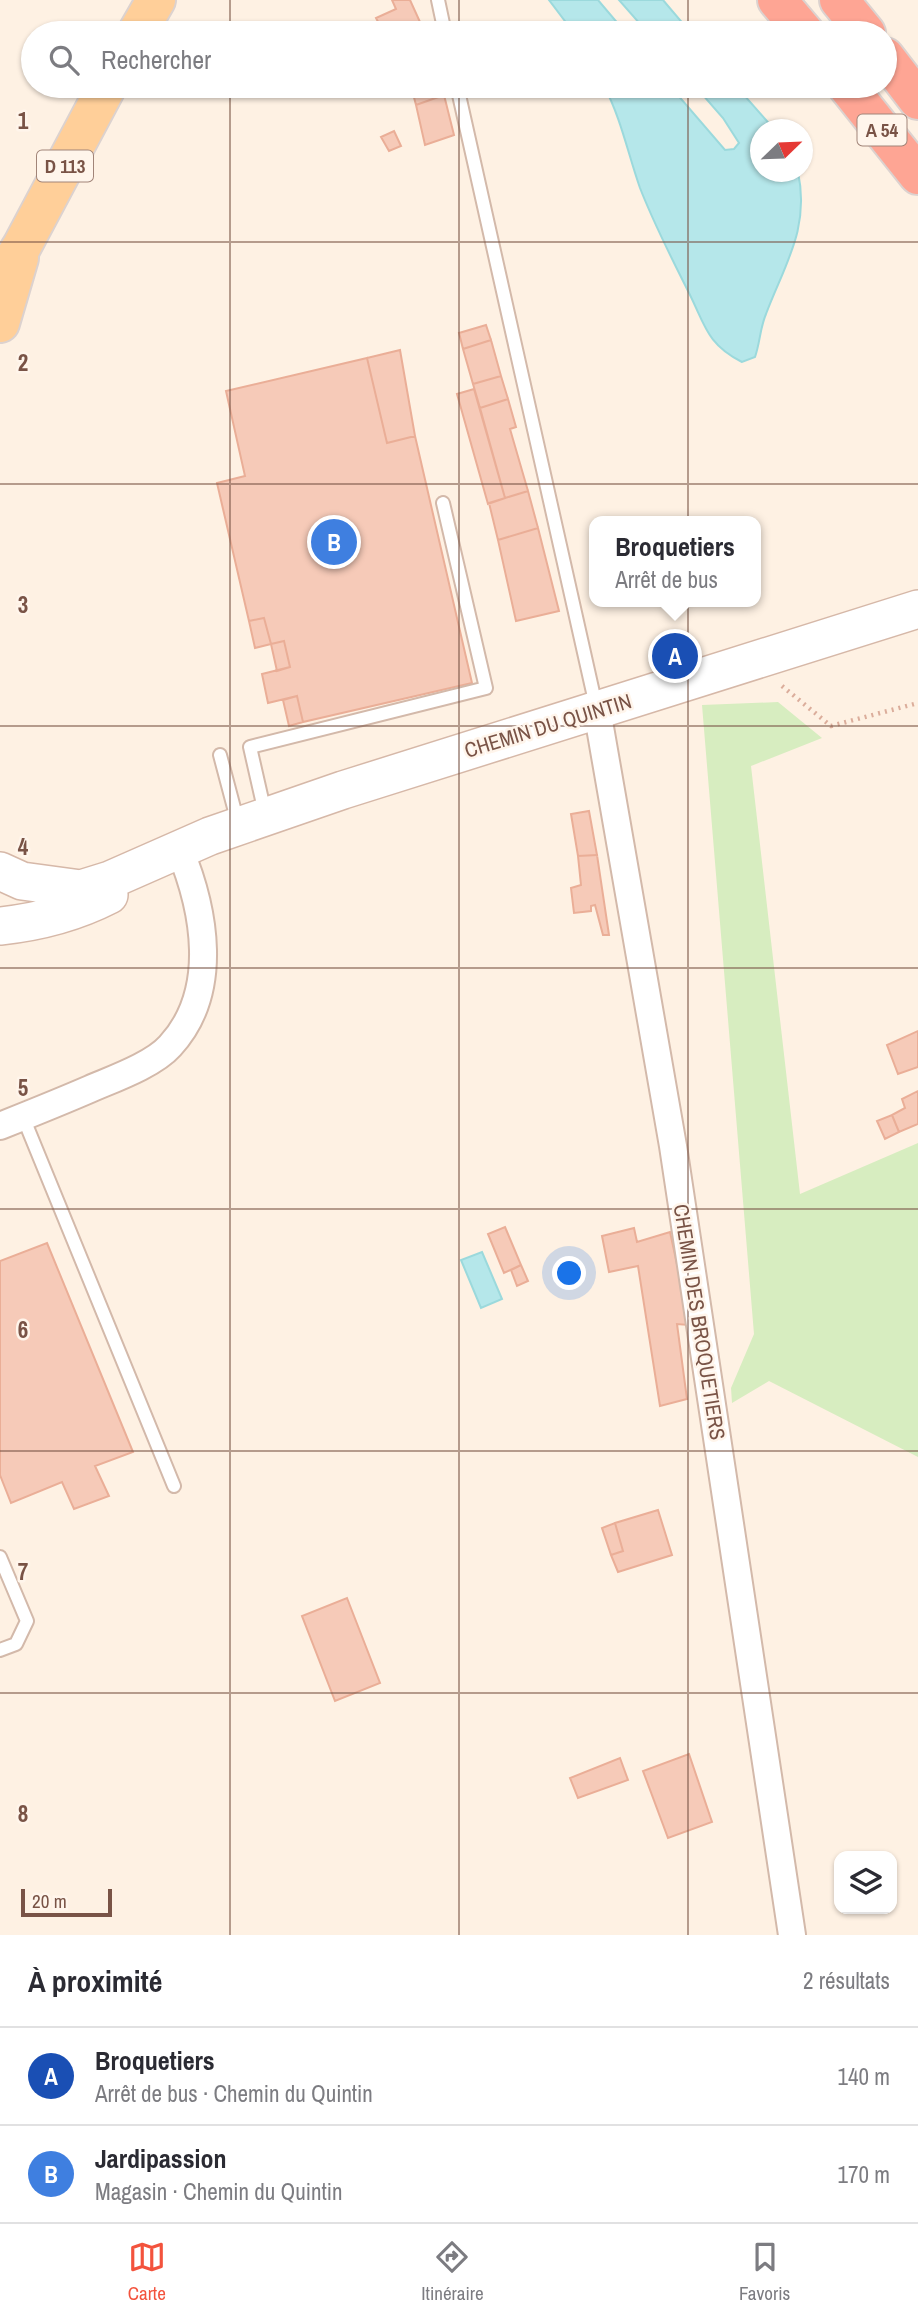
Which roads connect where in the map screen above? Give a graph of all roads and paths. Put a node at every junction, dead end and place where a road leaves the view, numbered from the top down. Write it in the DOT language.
graph roads {
  1 [pos="156,0"];
  2 [pos="438,0"];
  3 [pos="777,0"];
  4 [pos="839,0"];
  5 [pos="144,21"];
  6 [pos="442,21"];
  7 [pos="795,21"];
  8 [pos="856,21"];
  9 [pos="897,73"];
  10 [pos="101,98"];
  11 [pos="460,98"];
  12 [pos="857,98"];
  13 [pos="918,100"];
  14 [pos="918,175"];
  15 [pos="22,246"];
  16 [pos="0,281"];
  17 [pos="0,323"];
  18 [pos="443,503"];
  19 [pos="918,609"];
  20 [pos="751,662"];
  21 [pos="918,703"];
  22 [pos="597,710"];
  23 [pos="220,755"];
  24 [pos="252,821"];
  25 [pos="180,848"];
  26 [pos="0,871"];
  27 [pos="0,926"];
  28 [pos="12,1121"];
  29 [pos="174,1486"];
  30 [pos="0,1557"];
  31 [pos="0,1650"];
  32 [pos="792,1935"];
  1 -- 5 [label="main road"];
  2 -- 6 [label="lane"];
  3 -- 7 [label="highway"];
  4 -- 8 [label="highway"];
  9 -- 13 [label="highway, A 54"];
  10 -- 15 [label="main road, D 113"];
  11 -- 22 [label="lane"];
  12 -- 14 [label="highway, A 54"];
  15 -- 16 [label="main road, D 113"];
  15 -- 17 [label="main road, D 113"];
  18 -- 24 [label="lane"];
  19 -- 20 [label="street, CHEMIN DU QUINTIN"];
  20 -- 21 [label="path"];
  20 -- 22 [label="street, CHEMIN DU QUINTIN"];
  22 -- 24 [label="street, CHEMIN DU QUINTIN"];
  22 -- 32 [label="street, CHEMIN DES BROQUETIERS"];
  23 -- 24 [label="lane"];
  24 -- 25 [label="street, CHEMIN DU QUINTIN"];
  25 -- 26 [label="street, CHEMIN DU QUINTIN"];
  25 -- 27 [label="street, CHEMIN DU QUINTIN"];
  25 -- 28 [label="street"];
  28 -- 29 [label="lane"];
  30 -- 31 [label="lane"];
}
